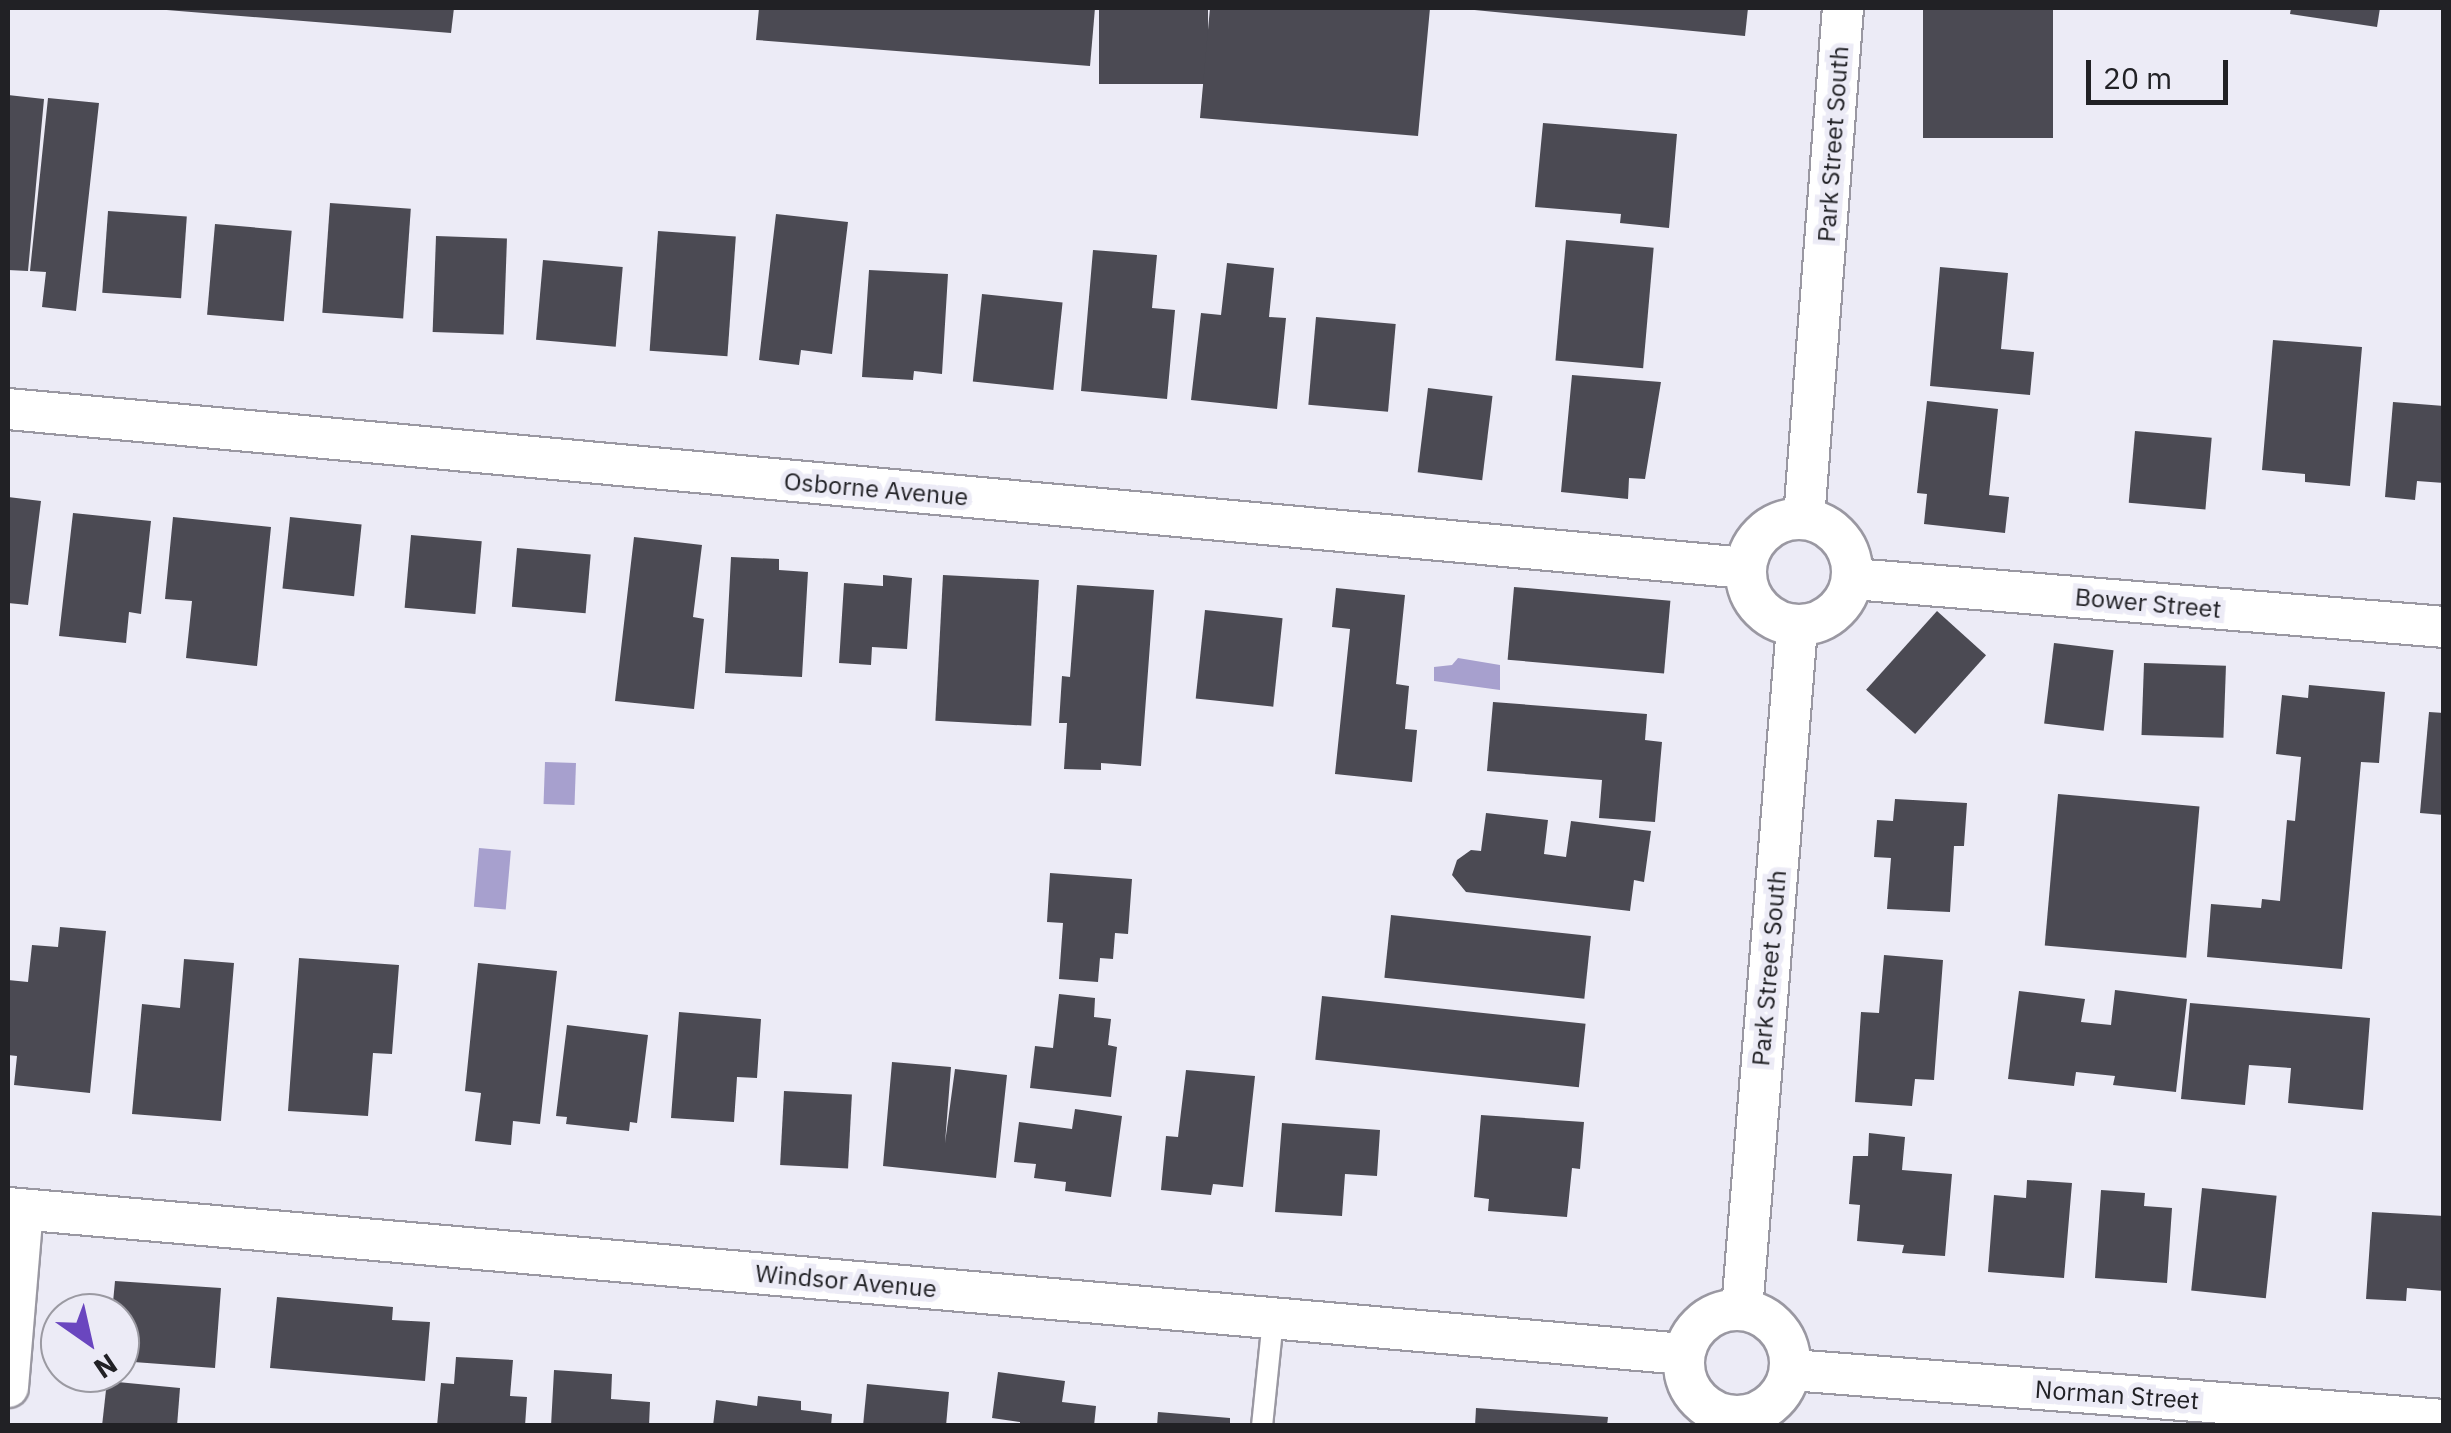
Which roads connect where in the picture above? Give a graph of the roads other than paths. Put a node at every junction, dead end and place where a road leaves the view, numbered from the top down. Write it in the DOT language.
graph roads {
  1 [pos="1843,8"];
  2 [pos="8,409"];
  3 [pos="1804,519"];
  4 [pos="1746,568"];
  5 [pos="1853,579"];
  6 [pos="1797,626"];
  7 [pos="2444,627"];
  8 [pos="15,1209"];
  9 [pos="1742,1310"];
  10 [pos="1273,1319"];
  11 [pos="1684,1354"];
  12 [pos="1791,1370"];
  13 [pos="8,1387"];
  14 [pos="2444,1420"];
  15 [pos="1734,1421"];
  16 [pos="1262,1426"];
  1 -- 3 [label="street, Park Street South"];
  2 -- 4 [label="street, Osborne Avenue"];
  3 -- 4 [label="street"];
  3 -- 5 [label="street"];
  4 -- 6 [label="street"];
  5 -- 6 [label="street"];
  5 -- 7 [label="street, Bower Street"];
  6 -- 9 [label="street, Park Street South"];
  8 -- 10 [label="street, Windsor Avenue"];
  8 -- 13 [label="street"];
  9 -- 11 [label="street"];
  9 -- 12 [label="street"];
  10 -- 11 [label="street, Windsor Avenue"];
  10 -- 16 [label="lane"];
  11 -- 15 [label="street"];
  12 -- 14 [label="street, Norman Street"];
  12 -- 15 [label="street"];
}
